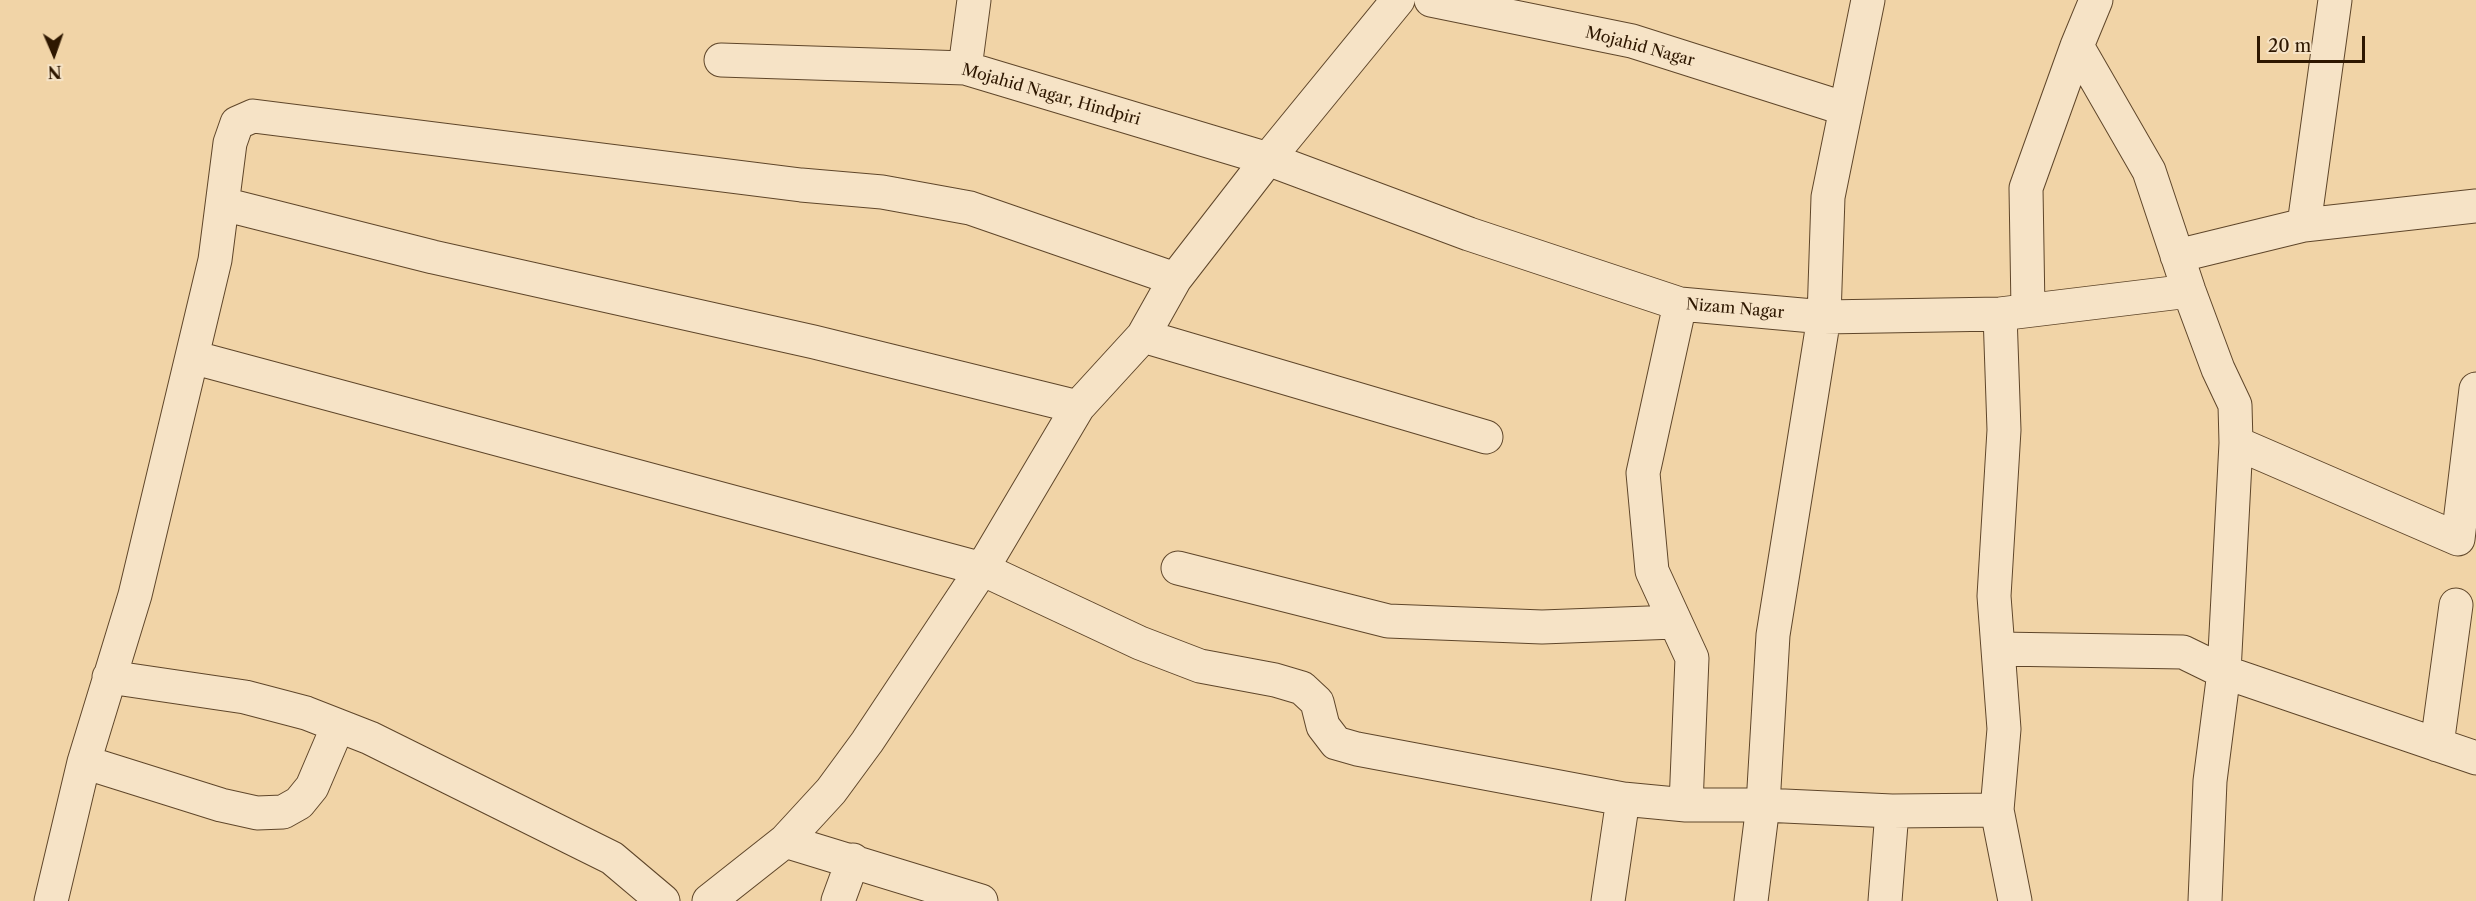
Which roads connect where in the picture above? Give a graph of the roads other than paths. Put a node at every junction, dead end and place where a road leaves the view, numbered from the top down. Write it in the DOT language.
graph roads {
  1 [pos="974,0"];
  2 [pos="1398,0"];
  3 [pos="1431,0"];
  4 [pos="1868,0"];
  5 [pos="2096,0"];
  6 [pos="2335,0"];
  7 [pos="2077,46"];
  8 [pos="721,60"];
  9 [pos="965,68"];
  10 [pos="1846,109"];
  11 [pos="1268,159"];
  12 [pos="224,204"];
  13 [pos="2476,206"];
  14 [pos="2304,225"];
  15 [pos="2177,256"];
  16 [pos="1175,279"];
  17 [pos="2189,291"];
  18 [pos="1680,304"];
  19 [pos="2014,312"];
  20 [pos="1824,317"];
  21 [pos="1143,336"];
  22 [pos="192,357"];
  23 [pos="2476,389"];
  24 [pos="1078,407"];
  25 [pos="1486,436"];
  26 [pos="2236,443"];
  27 [pos="2467,543"];
  28 [pos="1178,568"];
  29 [pos="982,569"];
  30 [pos="2456,605"];
  31 [pos="1675,622"];
  32 [pos="1999,649"];
  33 [pos="2224,672"];
  34 [pos="109,676"];
  35 [pos="338,726"];
  36 [pos="2437,745"];
  37 [pos="2476,758"];
  38 [pos="84,762"];
  39 [pos="1623,800"];
  40 [pos="1686,805"];
  41 [pos="1763,805"];
  42 [pos="1997,810"];
  43 [pos="1892,812"];
  44 [pos="785,841"];
  45 [pos="853,860"];
  46 [pos="51,901"];
  47 [pos="663,901"];
  48 [pos="709,901"];
  49 [pos="838,901"];
  50 [pos="981,901"];
  51 [pos="1608,901"];
  52 [pos="1750,901"];
  53 [pos="1886,901"];
  54 [pos="2015,901"];
  55 [pos="2205,901"];
  1 -- 9 [label="street"];
  2 -- 11 [label="street"];
  3 -- 10 [label="street, Mojahid Nagar"];
  4 -- 10 [label="street"];
  5 -- 7 [label="street"];
  6 -- 14 [label="street"];
  7 -- 15 [label="street"];
  7 -- 19 [label="street"];
  8 -- 9 [label="street, Mojahid Nagar, Hindpiri"];
  9 -- 11 [label="street, Mojahid Nagar, Hindpiri"];
  10 -- 20 [label="street"];
  11 -- 16 [label="street"];
  11 -- 18 [label="street, Nizam Nagar"];
  12 -- 16 [label="street"];
  12 -- 22 [label="street"];
  12 -- 24 [label="street"];
  13 -- 14 [label="street"];
  14 -- 15 [label="street"];
  15 -- 17 [label="street"];
  16 -- 21 [label="street"];
  17 -- 19 [label="street, Nizam Nagar"];
  17 -- 26 [label="street"];
  18 -- 20 [label="street, Nizam Nagar"];
  18 -- 31 [label="street"];
  19 -- 20 [label="street, Nizam Nagar"];
  19 -- 32 [label="street"];
  20 -- 41 [label="street"];
  21 -- 24 [label="street"];
  21 -- 25 [label="street"];
  22 -- 29 [label="street"];
  22 -- 34 [label="street"];
  23 -- 27 [label="street"];
  24 -- 29 [label="street"];
  26 -- 27 [label="street"];
  26 -- 33 [label="street"];
  28 -- 31 [label="street"];
  29 -- 39 [label="street"];
  29 -- 44 [label="street"];
  30 -- 36 [label="street"];
  31 -- 40 [label="street"];
  32 -- 33 [label="street"];
  32 -- 42 [label="street"];
  33 -- 36 [label="street"];
  33 -- 55 [label="street"];
  34 -- 35 [label="street"];
  34 -- 38 [label="street"];
  35 -- 38 [label="street"];
  35 -- 47 [label="street"];
  36 -- 37 [label="street"];
  38 -- 46 [label="street"];
  39 -- 40 [label="street"];
  39 -- 51 [label="street"];
  40 -- 41 [label="street"];
  41 -- 43 [label="street"];
  41 -- 52 [label="street"];
  42 -- 43 [label="street"];
  42 -- 54 [label="street"];
  43 -- 53 [label="street"];
  44 -- 45 [label="street"];
  44 -- 48 [label="street"];
  45 -- 49 [label="street"];
  45 -- 50 [label="street"];
}
